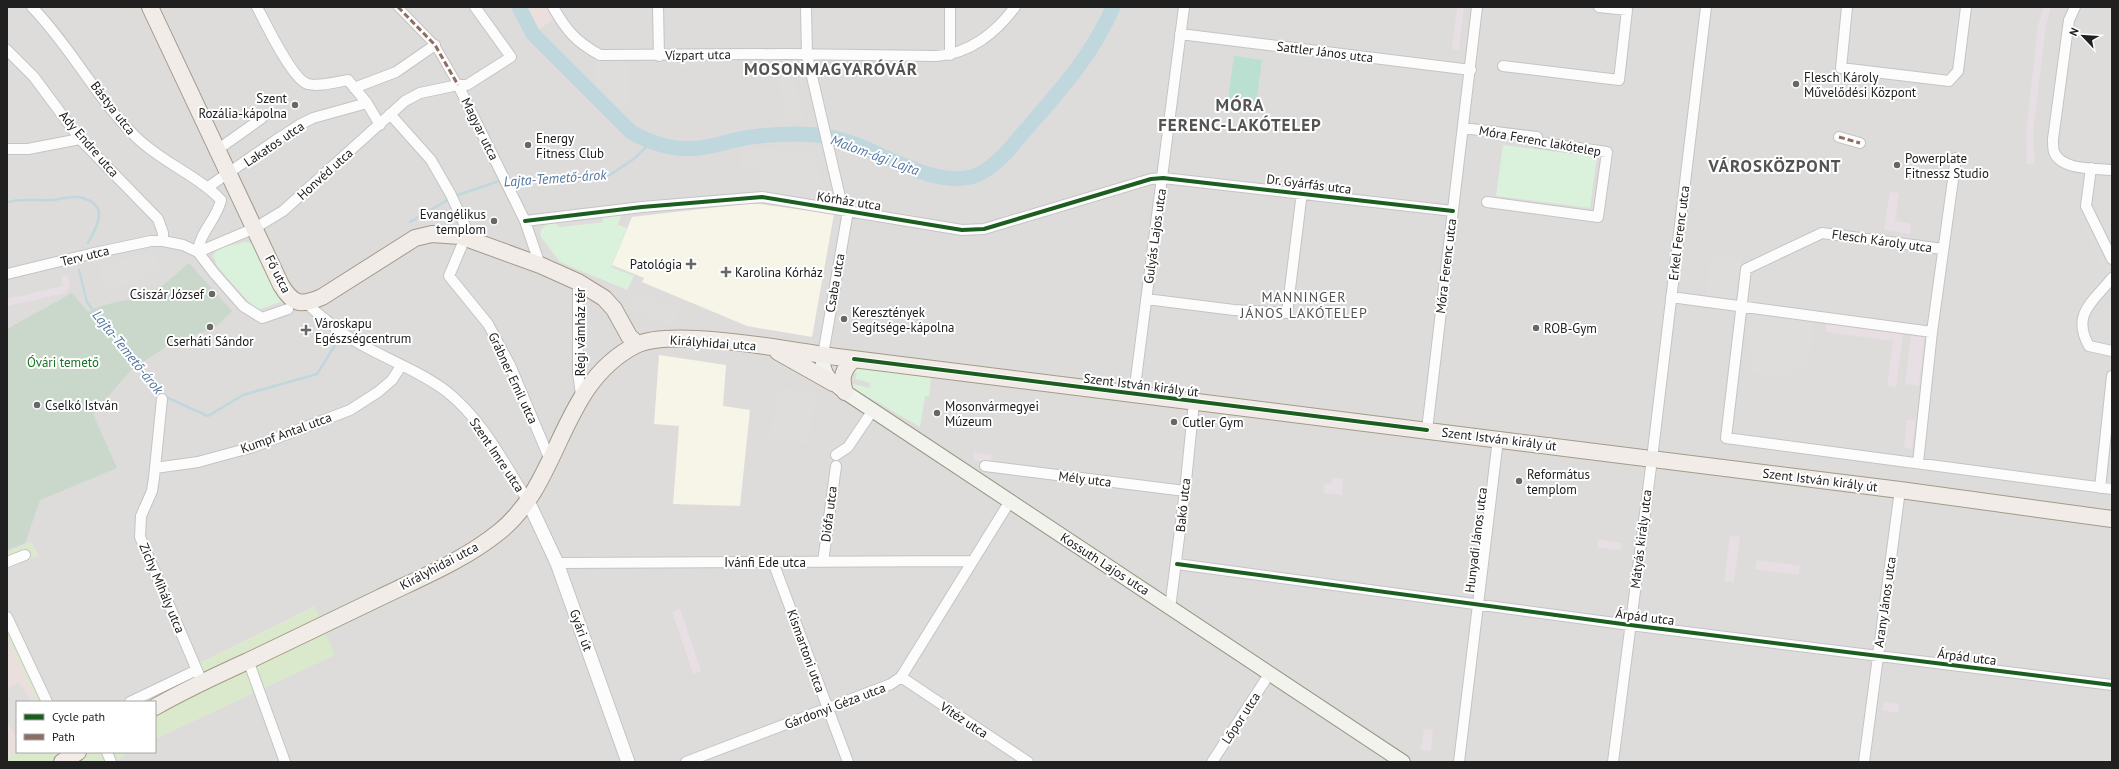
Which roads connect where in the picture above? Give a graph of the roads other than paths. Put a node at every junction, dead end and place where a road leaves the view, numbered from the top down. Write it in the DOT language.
graph roads {
  1 [pos="32,7"];
  2 [pos="150,7"];
  3 [pos="258,7"];
  4 [pos="398,7"];
  5 [pos="475,7"];
  6 [pos="553,7"];
  7 [pos="658,7"];
  8 [pos="806,7"];
  9 [pos="950,7"];
  10 [pos="1015,7"];
  11 [pos="1184,7"];
  12 [pos="1477,7"];
  13 [pos="1599,7"];
  14 [pos="1706,7"];
  15 [pos="1847,7"];
  16 [pos="1966,7"];
  17 [pos="2075,7"];
  18 [pos="1180,34"];
  19 [pos="435,46"];
  20 [pos="7,50"];
  21 [pos="808,55"];
  22 [pos="950,55"];
  23 [pos="659,56"];
  24 [pos="1503,66"];
  25 [pos="1471,70"];
  26 [pos="458,85"];
  27 [pos="354,88"];
  28 [pos="367,103"];
  29 [pos="390,114"];
  30 [pos="262,118"];
  31 [pos="380,125"];
  32 [pos="1463,128"];
  33 [pos="1839,137"];
  34 [pos="80,139"];
  35 [pos="1860,142"];
  36 [pos="7,149"];
  37 [pos="217,150"];
  38 [pos="1956,158"];
  39 [pos="2091,168"];
  40 [pos="2112,170"];
  41 [pos="228,173"];
  42 [pos="1163,178"];
  43 [pos="211,190"];
  44 [pos="1302,192"];
  45 [pos="1487,202"];
  46 [pos="845,210"];
  47 [pos="1453,212"];
  48 [pos="525,221"];
  49 [pos="255,228"];
  50 [pos="465,238"];
  51 [pos="163,241"];
  52 [pos="1944,249"];
  53 [pos="198,252"];
  54 [pos="2112,259"];
  55 [pos="540,265"];
  56 [pos="7,274"];
  57 [pos="2112,278"];
  58 [pos="578,282"];
  59 [pos="1671,297"];
  60 [pos="1146,300"];
  61 [pos="308,303"];
  62 [pos="1741,307"];
  63 [pos="288,309"];
  64 [pos="1932,332"];
  65 [pos="637,344"];
  66 [pos="766,346"];
  67 [pos="2112,351"];
  68 [pos="823,355"];
  69 [pos="854,359"];
  70 [pos="401,366"];
  71 [pos="2112,376"];
  72 [pos="839,387"];
  73 [pos="1134,394"];
  74 [pos="581,395"];
  75 [pos="162,399"];
  76 [pos="1194,402"];
  77 [pos="873,410"];
  78 [pos="1426,430"];
  79 [pos="1498,439"];
  80 [pos="836,455"];
  81 [pos="1652,459"];
  82 [pos="550,460"];
  83 [pos="1918,463"];
  84 [pos="836,466"];
  85 [pos="985,466"];
  86 [pos="155,468"];
  87 [pos="2100,488"];
  88 [pos="1900,490"];
  89 [pos="2112,490"];
  90 [pos="1185,491"];
  91 [pos="528,501"];
  92 [pos="1010,502"];
  93 [pos="2112,519"];
  94 [pos="25,555"];
  95 [pos="974,560"];
  96 [pos="7,562"];
  97 [pos="773,562"];
  98 [pos="823,562"];
  99 [pos="557,563"];
  100 [pos="1177,564"];
  101 [pos="1478,604"];
  102 [pos="1170,608"];
  103 [pos="7,617"];
  104 [pos="1630,625"];
  105 [pos="1878,656"];
  106 [pos="248,660"];
  107 [pos="1270,673"];
  108 [pos="199,676"];
  109 [pos="900,677"];
  110 [pos="2112,685"];
  111 [pos="47,701"];
  112 [pos="133,701"];
  113 [pos="156,705"];
  114 [pos="828,709"];
  115 [pos="76,753"];
  116 [pos="62,762"];
  117 [pos="285,762"];
  118 [pos="628,762"];
  119 [pos="686,762"];
  120 [pos="848,762"];
  121 [pos="1028,762"];
  122 [pos="1212,762"];
  123 [pos="1403,762"];
  124 [pos="1459,762"];
  125 [pos="1613,762"];
  126 [pos="1864,762"];
  1 -- 43 [label="street, Bástya utca"];
  2 -- 37 [label="main road, Fő utca"];
  3 -- 27 [label="street"];
  4 -- 19 [label="street, Magyar utca"];
  5 -- 26 [label="street, Honvéd utca"];
  6 -- 23 [label="street, Vízpart utca"];
  7 -- 23 [label="street"];
  8 -- 21 [label="street, Csaba utca"];
  9 -- 22 [label="street"];
  10 -- 22 [label="street, Vízpart utca"];
  11 -- 18 [label="street, Gulyás Lajos utca"];
  12 -- 25 [label="street, Móra Ferenc utca"];
  13 -- 24 [label="street"];
  14 -- 59 [label="street, Erkel Ferenc utca"];
  15 -- 16 [label="street"];
  17 -- 39 [label="street"];
  18 -- 25 [label="street, Sattler János utca"];
  18 -- 42 [label="street, Gulyás Lajos utca"];
  19 -- 26 [label="street, Magyar utca"];
  19 -- 27 [label="street"];
  20 -- 34 [label="street, Ady Endre utca"];
  21 -- 22 [label="street, Vízpart utca"];
  21 -- 23 [label="street, Vízpart utca"];
  21 -- 46 [label="street, Csaba utca"];
  25 -- 32 [label="street, Móra Ferenc utca"];
  26 -- 29 [label="street, Honvéd utca"];
  26 -- 48 [label="street, Magyar utca"];
  27 -- 28 [label="street"];
  28 -- 31 [label="street"];
  28 -- 41 [label="street, Lakatos utca"];
  29 -- 31 [label="street, Honvéd utca"];
  29 -- 50 [label="street"];
  30 -- 37 [label="street"];
  31 -- 49 [label="street, Honvéd utca"];
  32 -- 45 [label="street, Móra Ferenc lakótelep"];
  32 -- 47 [label="street, Móra Ferenc utca"];
  33 -- 35 [label="street"];
  34 -- 36 [label="street"];
  34 -- 51 [label="street, Ady Endre utca"];
  37 -- 41 [label="main road, Fő utca"];
  38 -- 52 [label="street, Flesch Károly utca"];
  39 -- 40 [label="street"];
  39 -- 54 [label="street"];
  41 -- 43 [label="street, Lakatos utca"];
  41 -- 49 [label="main road, Fő utca"];
  42 -- 44 [label="street, Dr. Gyárfás utca"];
  42 -- 46 [label="street, Kórház utca"];
  42 -- 60 [label="street, Gulyás Lajos utca"];
  43 -- 53 [label="street"];
  44 -- 47 [label="street, Dr. Gyárfás utca"];
  44 -- 60 [label="street"];
  46 -- 48 [label="street, Kórház utca"];
  46 -- 68 [label="street, Csaba utca"];
  47 -- 78 [label="street, Móra Ferenc utca"];
  48 -- 55 [label="street, Magyar utca"];
  49 -- 53 [label="street, Honvéd utca"];
  49 -- 61 [label="main road, Fő utca"];
  50 -- 55 [label="main road"];
  50 -- 61 [label="main road"];
  50 -- 82 [label="street, Grábner Emil utca"];
  51 -- 53 [label="street, Terv utca"];
  51 -- 56 [label="street, Terv utca"];
  52 -- 62 [label="street, Flesch Károly utca"];
  52 -- 64 [label="street, Flesch Károly utca"];
  53 -- 63 [label="street"];
  55 -- 58 [label="main road"];
  57 -- 67 [label="street"];
  58 -- 65 [label="main road, Régi vámház tér"];
  58 -- 74 [label="street, Régi vámház tér"];
  59 -- 62 [label="street"];
  59 -- 81 [label="street, Erkel Ferenc utca"];
  60 -- 73 [label="street, Gulyás Lajos utca"];
  61 -- 70 [label="street, Szent Imre utca"];
  62 -- 64 [label="street"];
  62 -- 83 [label="street"];
  64 -- 83 [label="street, Flesch Károly utca"];
  65 -- 66 [label="main road, Királyhidai utca"];
  65 -- 74 [label="main road, Királyhidai utca"];
  66 -- 68 [label="main road, Szent István király út"];
  66 -- 72 [label="main road"];
  68 -- 69 [label="main road, Szent István király út"];
  68 -- 72 [label="main road, Kossuth Lajos utca"];
  69 -- 72 [label="main road"];
  69 -- 73 [label="main road, Szent István király út"];
  70 -- 86 [label="street, Kumpf Antal utca"];
  70 -- 91 [label="street, Szent Imre utca"];
  71 -- 87 [label="street"];
  72 -- 77 [label="main road, Kossuth Lajos utca"];
  73 -- 76 [label="main road, Szent István király út"];
  74 -- 82 [label="main road, Királyhidai utca"];
  75 -- 86 [label="street, Zichy Mihály utca"];
  76 -- 78 [label="main road, Szent István király út"];
  76 -- 90 [label="street, Bakó utca"];
  77 -- 80 [label="street"];
  77 -- 92 [label="main road, Kossuth Lajos utca"];
  78 -- 79 [label="main road, Szent István király út"];
  79 -- 81 [label="main road, Szent István király út"];
  79 -- 101 [label="street, Hunyadi János utca"];
  81 -- 88 [label="main road, Szent István király út"];
  81 -- 104 [label="street, Mátyás király utca"];
  82 -- 91 [label="main road, Királyhidai utca"];
  83 -- 87 [label="street"];
  84 -- 98 [label="street, Diófa utca"];
  85 -- 90 [label="street, Mély utca"];
  86 -- 108 [label="street, Zichy Mihály utca"];
  87 -- 89 [label="street"];
  88 -- 93 [label="main road, Szent István király út"];
  88 -- 105 [label="street, Arany János utca"];
  90 -- 100 [label="street, Bakó utca"];
  91 -- 99 [label="street, Gyári út"];
  91 -- 106 [label="main road, Királyhidai utca"];
  92 -- 95 [label="street, Gárdonyi Géza utca"];
  92 -- 102 [label="main road, Kossuth Lajos utca"];
  94 -- 96 [label="street"];
  95 -- 98 [label="street, Ivánfi Ede utca"];
  95 -- 109 [label="street, Gárdonyi Géza utca"];
  97 -- 98 [label="street, Ivánfi Ede utca"];
  97 -- 99 [label="street, Ivánfi Ede utca"];
  97 -- 114 [label="street, Kismartoni utca"];
  99 -- 118 [label="street, Gyári út"];
  100 -- 101 [label="street, Árpád utca"];
  100 -- 102 [label="street, Bakó utca"];
  101 -- 104 [label="street, Árpád utca"];
  101 -- 124 [label="street, Hunyadi János utca"];
  102 -- 107 [label="main road, Kossuth Lajos utca"];
  103 -- 111 [label="street"];
  104 -- 105 [label="street, Árpád utca"];
  104 -- 125 [label="street, Mátyás király utca"];
  105 -- 110 [label="street, Árpád utca"];
  105 -- 126 [label="street, Arany János utca"];
  106 -- 108 [label="main road, Királyhidai utca"];
  106 -- 117 [label="street"];
  107 -- 122 [label="street, Lőpor utca"];
  107 -- 123 [label="main road, Kossuth Lajos utca"];
  108 -- 112 [label="street, Királyhidai utca"];
  108 -- 113 [label="main road, Királyhidai utca"];
  109 -- 114 [label="street, Gárdonyi Géza utca"];
  109 -- 121 [label="street, Vitéz utca"];
  114 -- 119 [label="street, Gárdonyi Géza utca"];
  114 -- 120 [label="street, Kismartoni utca"];
  115 -- 116 [label="main road"];
}
